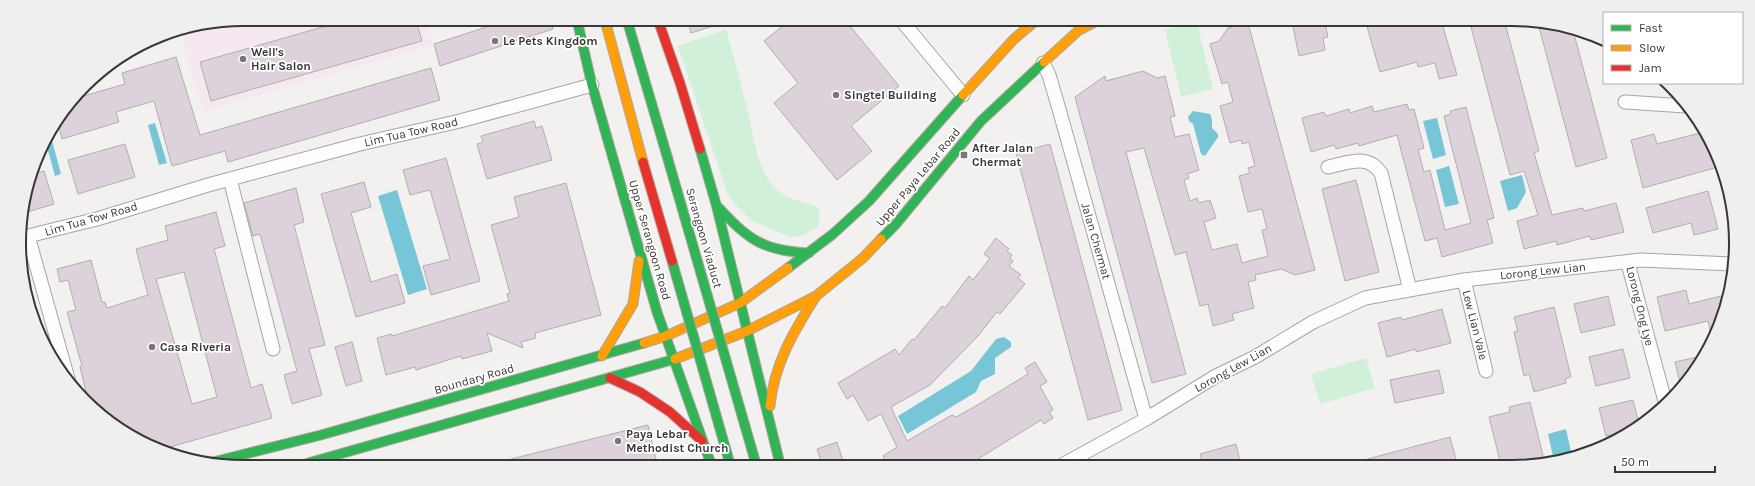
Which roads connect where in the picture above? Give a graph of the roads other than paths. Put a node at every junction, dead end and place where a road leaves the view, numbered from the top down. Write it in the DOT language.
graph roads {
  1 [pos="578,26"];
  2 [pos="607,26"];
  3 [pos="629,26"];
  4 [pos="660,26"];
  5 [pos="906,26"];
  6 [pos="1029,26"];
  7 [pos="1087,26"];
  8 [pos="1043,63"];
  9 [pos="592,85"];
  10 [pos="963,95"];
  11 [pos="1625,102"];
  12 [pos="1680,106"];
  13 [pos="1328,167"];
  14 [pos="230,179"];
  15 [pos="716,204"];
  16 [pos="640,253"];
  17 [pos="809,253"];
  18 [pos="1629,261"];
  19 [pos="1728,264"];
  20 [pos="1464,280"];
  21 [pos="1410,290"];
  22 [pos="816,296"];
  23 [pos="740,303"];
  24 [pos="747,331"];
  25 [pos="666,336"];
  26 [pos="273,349"];
  27 [pos="602,356"];
  28 [pos="675,359"];
  29 [pos="65,366"];
  30 [pos="1486,371"];
  31 [pos="610,378"];
  32 [pos="1664,397"];
  33 [pos="1146,419"];
  34 [pos="770,424"];
  35 [pos="702,441"];
  36 [pos="224,459"];
  37 [pos="319,460"];
  38 [pos="709,460"];
  39 [pos="729,460"];
  40 [pos="755,460"];
  41 [pos="779,460"];
  42 [pos="1071,460"];
  1 -- 9 [label="main road, Upper Serangoon Road"];
  2 -- 39 [label="main road, bridge"];
  3 -- 40 [label="main road, Serangoon Viaduct, bridge"];
  4 -- 15 [label="main road"];
  5 -- 10 [label="street"];
  6 -- 10 [label="main road, Upper Paya Lebar Road"];
  7 -- 8 [label="main road, Upper Paya Lebar Road"];
  8 -- 22 [label="main road, Upper Paya Lebar Road"];
  8 -- 33 [label="street, Jalan Chermat"];
  9 -- 14 [label="street, Lim Tua Tow Road"];
  9 -- 16 [label="main road, Upper Serangoon Road"];
  10 -- 17 [label="main road, Upper Paya Lebar Road"];
  11 -- 12 [label="street"];
  13 -- 21 [label="street"];
  14 -- 26 [label="street"];
  14 -- 29 [label="street, Lim Tua Tow Road"];
  15 -- 17 [label="main road"];
  15 -- 23 [label="main road"];
  16 -- 25 [label="main road, Upper Serangoon Road"];
  16 -- 27 [label="main road"];
  17 -- 23 [label="main road, Upper Paya Lebar Road"];
  18 -- 19 [label="street, Lorong Ong Lye"];
  18 -- 20 [label="street, Lorong Lew Lian"];
  18 -- 32 [label="street, Lorong Ong Lye"];
  20 -- 21 [label="street, Lorong Lew Lian"];
  20 -- 30 [label="street, Lew Lian Vale"];
  21 -- 33 [label="street, Lorong Lew Lian"];
  22 -- 24 [label="main road, Upper Paya Lebar Road"];
  22 -- 34 [label="main road"];
  23 -- 24 [label="main road"];
  23 -- 25 [label="main road, Boundary Road"];
  24 -- 28 [label="main road"];
  24 -- 34 [label="main road"];
  25 -- 27 [label="main road, Boundary Road"];
  25 -- 28 [label="main road, Upper Serangoon Road"];
  27 -- 36 [label="main road, Boundary Road"];
  28 -- 31 [label="main road"];
  28 -- 35 [label="main road, Upper Serangoon Road"];
  31 -- 35 [label="main road"];
  31 -- 37 [label="main road"];
  33 -- 42 [label="street, Lorong Lew Lian"];
  34 -- 41 [label="main road"];
  35 -- 38 [label="main road, Upper Serangoon Road"];
}
